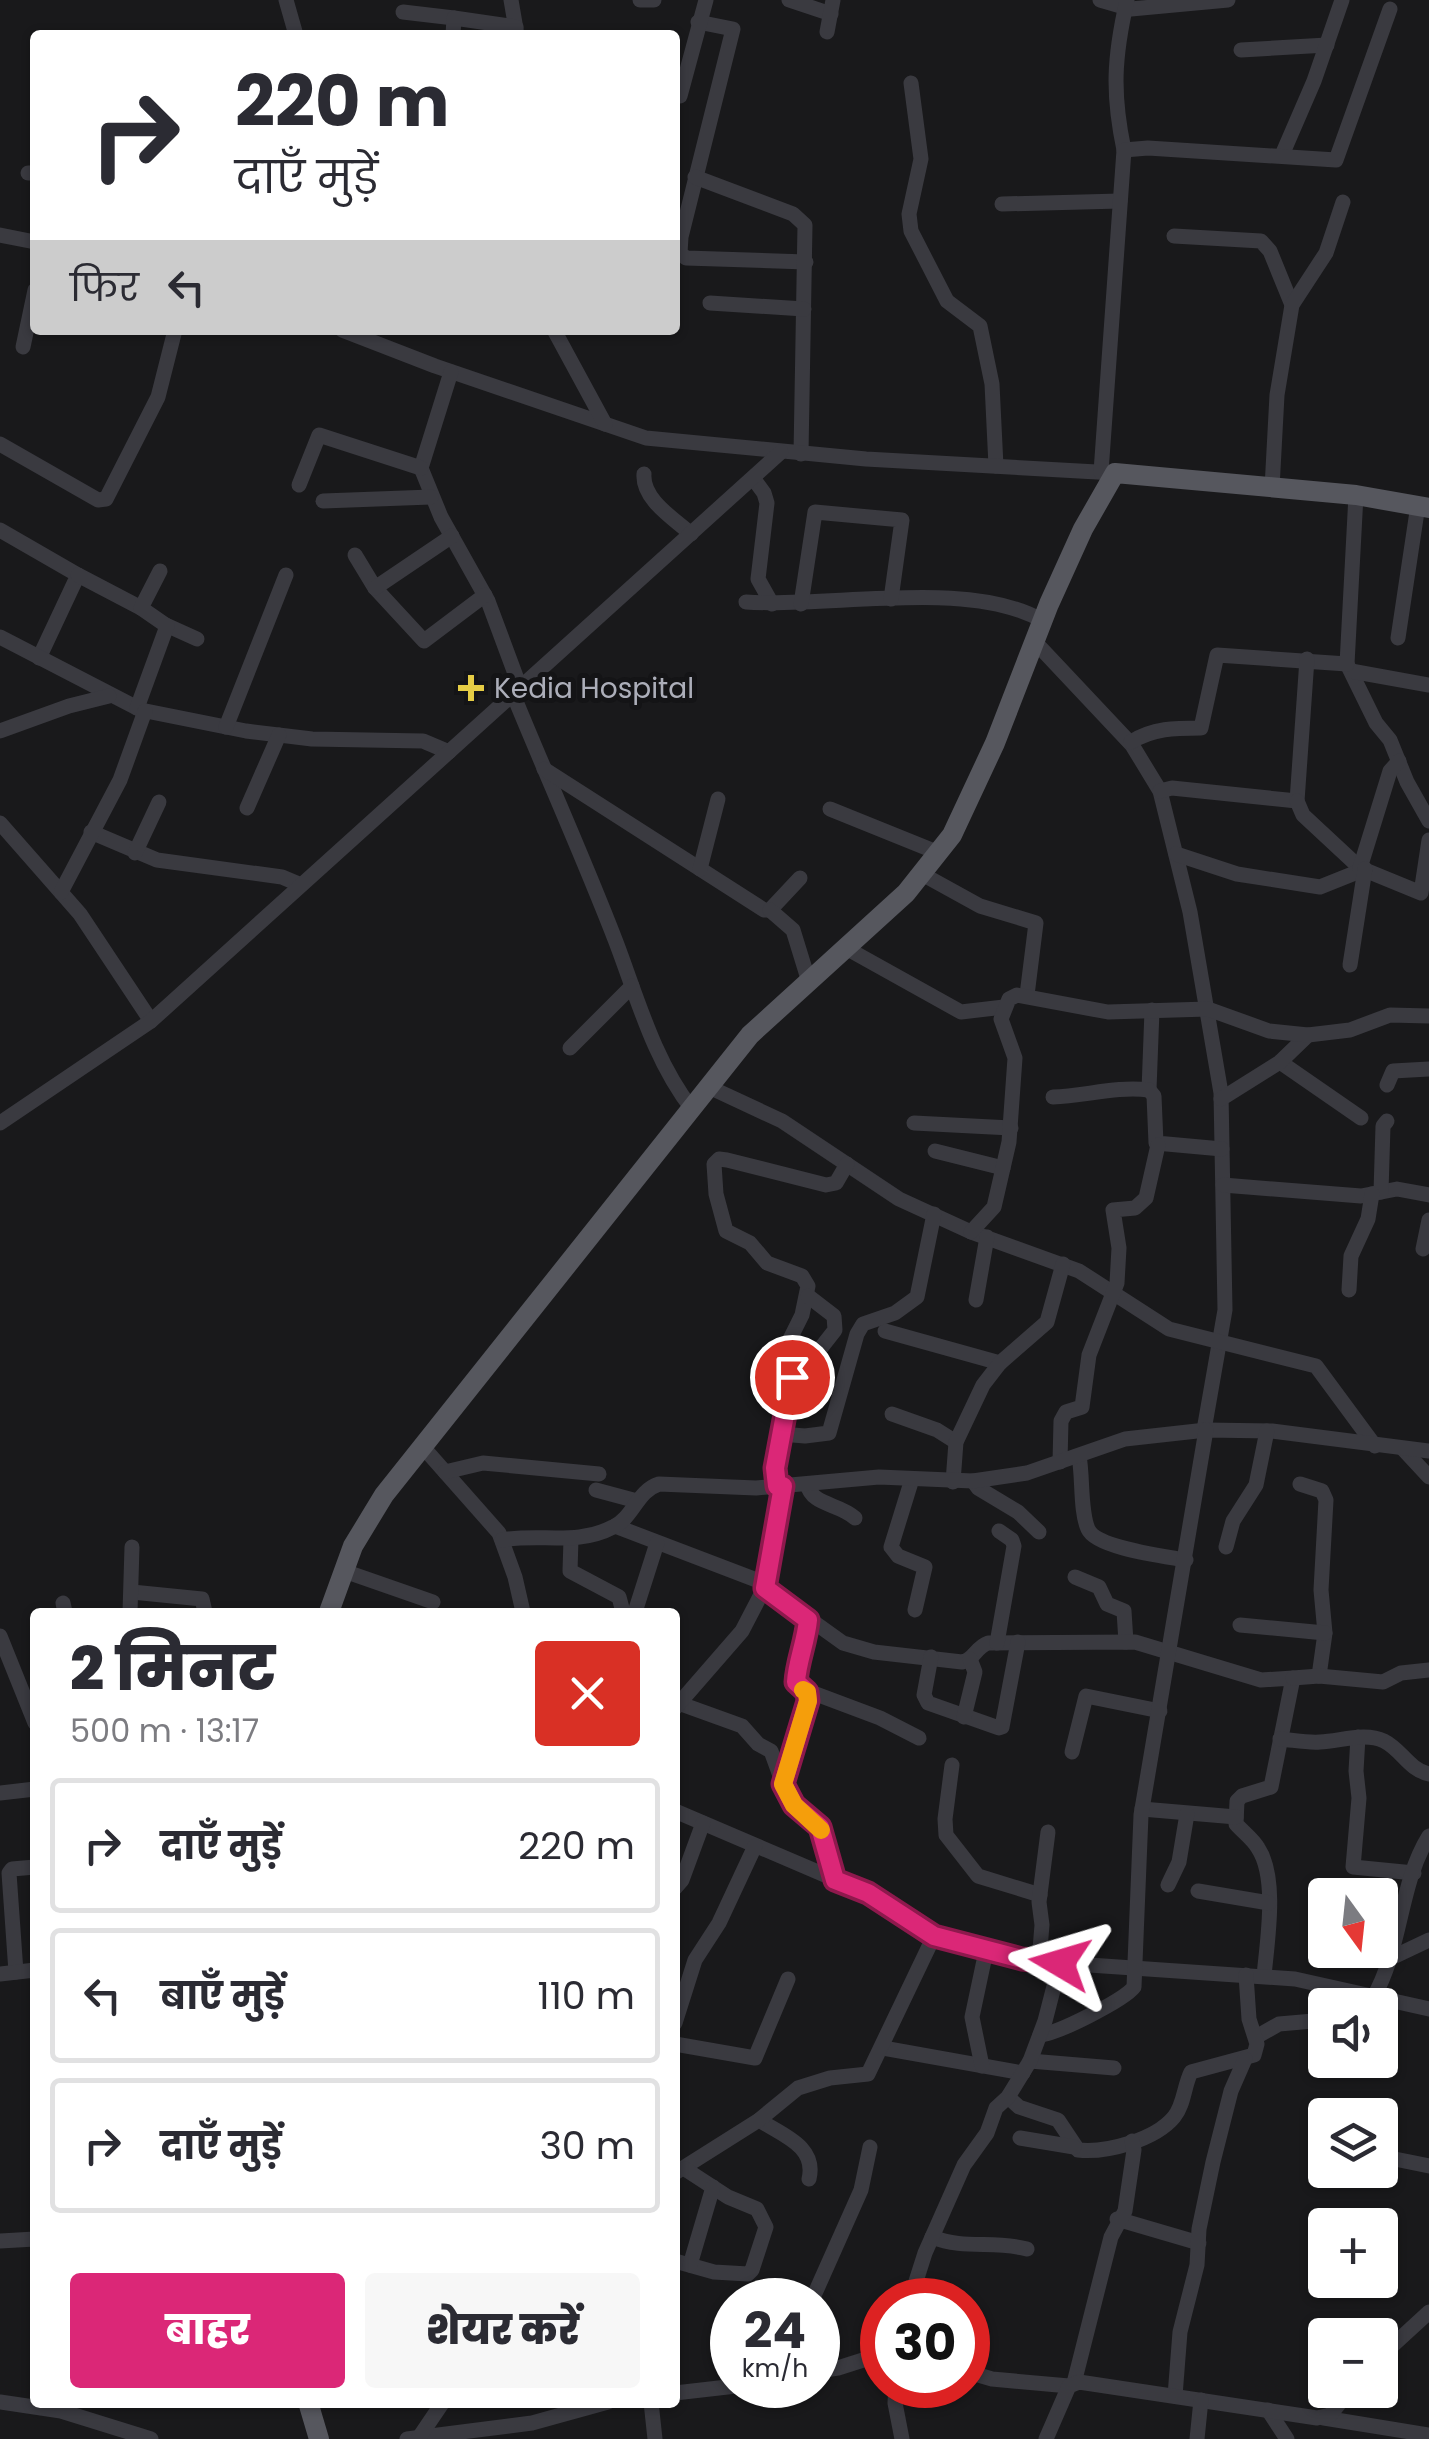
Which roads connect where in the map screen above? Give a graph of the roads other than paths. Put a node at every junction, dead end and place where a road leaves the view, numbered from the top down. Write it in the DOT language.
graph roads {
  1 [pos="286,0"];
  2 [pos="512,0"];
  3 [pos="640,0"];
  4 [pos="654,0"];
  5 [pos="706,0"];
  6 [pos="790,0"];
  7 [pos="1100,0"];
  8 [pos="1228,0"];
  9 [pos="1342,0"];
  10 [pos="1126,4"];
  11 [pos="832,7"];
  12 [pos="1390,10"];
  13 [pos="404,12"];
  14 [pos="454,18"];
  15 [pos="698,22"];
  16 [pos="295,30"];
  17 [pos="453,30"];
  18 [pos="511,30"];
  19 [pos="516,30"];
  20 [pos="827,32"];
  21 [pos="1326,44"];
  22 [pos="1241,50"];
  23 [pos="910,83"];
  24 [pos="680,96"];
  25 [pos="1124,150"];
  26 [pos="1282,155"];
  27 [pos="696,177"];
  28 [pos="1120,201"];
  29 [pos="1344,202"];
  30 [pos="1002,204"];
  31 [pos="680,233"];
  32 [pos="0,235"];
  33 [pos="1174,236"];
  34 [pos="30,241"];
  35 [pos="680,252"];
  36 [pos="806,262"];
  37 [pos="710,303"];
  38 [pos="1292,305"];
  39 [pos="804,309"];
  40 [pos="30,314"];
  41 [pos="174,335"];
  42 [pos="355,335"];
  43 [pos="557,335"];
  44 [pos="23,347"];
  45 [pos="451,372"];
  46 [pos="605,424"];
  47 [pos="0,444"];
  48 [pos="781,452"];
  49 [pos="801,454"];
  50 [pos="996,466"];
  51 [pos="421,468"];
  52 [pos="1108,472"];
  53 [pos="644,474"];
  54 [pos="753,478"];
  55 [pos="299,485"];
  56 [pos="1272,488"];
  57 [pos="1356,495"];
  58 [pos="431,497"];
  59 [pos="323,502"];
  60 [pos="1423,506"];
  61 [pos="0,530"];
  62 [pos="690,534"];
  63 [pos="452,536"];
  64 [pos="355,555"];
  65 [pos="160,571"];
  66 [pos="78,575"];
  67 [pos="286,575"];
  68 [pos="376,588"];
  69 [pos="485,595"];
  70 [pos="891,598"];
  71 [pos="746,602"];
  72 [pos="772,604"];
  73 [pos="801,604"];
  74 [pos="141,608"];
  75 [pos="1043,621"];
  76 [pos="166,624"];
  77 [pos="0,638"];
  78 [pos="1398,638"];
  79 [pos="197,639"];
  80 [pos="1036,644"];
  81 [pos="39,658"];
  82 [pos="1307,659"];
  83 [pos="1349,668"];
  84 [pos="1429,685"];
  85 [pos="517,690"];
  86 [pos="109,696"];
  87 [pos="141,709"];
  88 [pos="226,727"];
  89 [pos="0,731"];
  90 [pos="279,734"];
  91 [pos="1130,742"];
  92 [pos="449,752"];
  93 [pos="1400,760"];
  94 [pos="544,769"];
  95 [pos="1160,791"];
  96 [pos="718,799"];
  97 [pos="1297,801"];
  98 [pos="160,802"];
  99 [pos="247,808"];
  100 [pos="830,809"];
  101 [pos="1429,821"];
  102 [pos="1,826"];
  103 [pos="91,832"];
  104 [pos="1429,840"];
  105 [pos="940,853"];
  106 [pos="134,854"];
  107 [pos="1176,854"];
  108 [pos="1362,868"];
  109 [pos="700,870"];
  110 [pos="922,874"];
  111 [pos="800,878"];
  112 [pos="301,885"];
  113 [pos="60,892"];
  114 [pos="1425,895"];
  115 [pos="770,910"];
  116 [pos="846,948"];
  117 [pos="1350,965"];
  118 [pos="809,982"];
  119 [pos="632,986"];
  120 [pos="1027,995"];
  121 [pos="1004,1007"];
  122 [pos="1208,1009"];
  123 [pos="1152,1010"];
  124 [pos="1429,1016"];
  125 [pos="150,1020"];
  126 [pos="1308,1036"];
  127 [pos="570,1048"];
  128 [pos="1280,1062"];
  129 [pos="1429,1069"];
  130 [pos="1387,1085"];
  131 [pos="710,1087"];
  132 [pos="1149,1090"];
  133 [pos="1052,1097"];
  134 [pos="1221,1099"];
  135 [pos="692,1110"];
  136 [pos="1361,1118"];
  137 [pos="1388,1120"];
  138 [pos="914,1122"];
  139 [pos="0,1123"];
  140 [pos="1010,1128"];
  141 [pos="1158,1145"];
  142 [pos="1222,1149"];
  143 [pos="934,1150"];
  144 [pos="847,1164"];
  145 [pos="1003,1168"];
  146 [pos="1223,1185"];
  147 [pos="1377,1193"];
  148 [pos="1429,1195"];
  149 [pos="934,1214"];
  150 [pos="1429,1220"];
  151 [pos="979,1235"];
  152 [pos="1423,1249"];
  153 [pos="1063,1264"];
  154 [pos="1349,1290"];
  155 [pos="1115,1294"];
  156 [pos="808,1296"];
  157 [pos="976,1300"];
  158 [pos="885,1331"];
  159 [pos="1220,1342"];
  160 [pos="785,1348"];
  161 [pos="1000,1363"];
  162 [pos="892,1414"];
  163 [pos="1205,1430"];
  164 [pos="1267,1431"];
  165 [pos="781,1434"];
  166 [pos="956,1442"];
  167 [pos="1374,1446"];
  168 [pos="422,1447"];
  169 [pos="1403,1449"];
  170 [pos="1429,1452"];
  171 [pos="1079,1456"];
  172 [pos="1060,1462"];
  173 [pos="445,1472"];
  174 [pos="1429,1477"];
  175 [pos="912,1479"];
  176 [pos="973,1481"];
  177 [pos="953,1482"];
  178 [pos="807,1484"];
  179 [pos="1300,1484"];
  180 [pos="780,1486"];
  181 [pos="637,1501"];
  182 [pos="854,1518"];
  183 [pos="615,1526"];
  184 [pos="1000,1531"];
  185 [pos="1039,1532"];
  186 [pos="571,1539"];
  187 [pos="502,1540"];
  188 [pos="657,1544"];
  189 [pos="1226,1547"];
  190 [pos="132,1548"];
  191 [pos="1186,1560"];
  192 [pos="344,1571"];
  193 [pos="1075,1577"];
  194 [pos="766,1586"];
  195 [pos="132,1592"];
  196 [pos="433,1602"];
  197 [pos="130,1608"];
  198 [pos="203,1608"];
  199 [pos="330,1608"];
  200 [pos="523,1608"];
  201 [pos="622,1608"];
  202 [pos="636,1608"];
  203 [pos="915,1610"];
  204 [pos="808,1620"];
  205 [pos="1240,1625"];
  206 [pos="1325,1633"];
  207 [pos="0,1636"];
  208 [pos="1018,1642"];
  209 [pos="1126,1642"];
  210 [pos="996,1643"];
  211 [pos="1170,1651"];
  212 [pos="931,1657"];
  213 [pos="970,1659"];
  214 [pos="1429,1670"];
  215 [pos="1319,1676"];
  216 [pos="1293,1678"];
  217 [pos="807,1692"];
  218 [pos="680,1704"];
  219 [pos="680,1707"];
  220 [pos="30,1711"];
  221 [pos="1160,1711"];
  222 [pos="964,1717"];
  223 [pos="918,1738"];
  224 [pos="1358,1738"];
  225 [pos="1280,1739"];
  226 [pos="1072,1752"];
  227 [pos="952,1765"];
  228 [pos="1429,1774"];
  229 [pos="783,1784"];
  230 [pos="30,1790"];
  231 [pos="0,1793"];
  232 [pos="1142,1809"];
  233 [pos="680,1814"];
  234 [pos="1187,1814"];
  235 [pos="1236,1817"];
  236 [pos="702,1823"];
  237 [pos="1048,1832"];
  238 [pos="1429,1836"];
  239 [pos="756,1846"];
  240 [pos="30,1867"];
  241 [pos="1414,1873"];
  242 [pos="835,1880"];
  243 [pos="680,1882"];
  244 [pos="1168,1886"];
  245 [pos="1198,1891"];
  246 [pos="1040,1894"];
  247 [pos="1268,1903"];
  248 [pos="1398,1932"];
  249 [pos="934,1936"];
  250 [pos="1429,1940"];
  251 [pos="986,1951"];
  252 [pos="1398,1955"];
  253 [pos="1039,1961"];
  254 [pos="1060,1963"];
  255 [pos="1134,1968"];
  256 [pos="8,1973"];
  257 [pos="1246,1975"];
  258 [pos="1264,1976"];
  259 [pos="788,1979"];
  260 [pos="1329,1988"];
  261 [pos="1398,2004"];
  262 [pos="680,2007"];
  263 [pos="1429,2009"];
  264 [pos="1308,2021"];
  265 [pos="1040,2035"];
  266 [pos="1256,2036"];
  267 [pos="680,2045"];
  268 [pos="883,2048"];
  269 [pos="1245,2059"];
  270 [pos="982,2066"];
  271 [pos="1026,2067"];
  272 [pos="1114,2068"];
  273 [pos="1008,2097"];
  274 [pos="759,2120"];
  275 [pos="1020,2138"];
  276 [pos="1132,2141"];
  277 [pos="1074,2146"];
  278 [pos="870,2147"];
  279 [pos="1398,2160"];
  280 [pos="1429,2166"];
  281 [pos="680,2171"];
  282 [pos="808,2179"];
  283 [pos="713,2187"];
  284 [pos="1117,2220"];
  285 [pos="932,2237"];
  286 [pos="30,2239"];
  287 [pos="0,2241"];
  288 [pos="1198,2243"];
  289 [pos="1027,2249"];
  290 [pos="682,2263"];
  291 [pos="822,2278"];
  292 [pos="918,2278"];
  293 [pos="1429,2312"];
  294 [pos="1398,2340"];
  295 [pos="990,2378"];
  296 [pos="1072,2385"];
  297 [pos="710,2389"];
  298 [pos="680,2392"];
  299 [pos="1175,2396"];
  300 [pos="1201,2400"];
  301 [pos="0,2402"];
  302 [pos="30,2406"];
  303 [pos="41,2408"];
  304 [pos="310,2408"];
  305 [pos="438,2408"];
  306 [pos="586,2408"];
  307 [pos="652,2408"];
  308 [pos="896,2408"];
  309 [pos="1333,2408"];
  310 [pos="1268,2410"];
  311 [pos="1324,2418"];
  312 [pos="1429,2434"];
  313 [pos="415,2438"];
  314 [pos="151,2439"];
  315 [pos="319,2439"];
  316 [pos="655,2439"];
  317 [pos="902,2439"];
  318 [pos="1046,2439"];
  319 [pos="1198,2439"];
  320 [pos="1287,2439"];
  1 -- 16 [label="street"];
  2 -- 19 [label="street"];
  3 -- 4 [label="street"];
  5 -- 15 [label="street"];
  6 -- 11 [label="street"];
  7 -- 10 [label="street"];
  8 -- 10 [label="street"];
  9 -- 21 [label="street"];
  10 -- 25 [label="street"];
  11 -- 20 [label="street"];
  12 -- 26 [label="street"];
  13 -- 14 [label="street"];
  14 -- 17 [label="street"];
  14 -- 18 [label="street"];
  15 -- 24 [label="street"];
  15 -- 27 [label="street"];
  21 -- 22 [label="street"];
  21 -- 26 [label="street"];
  23 -- 50 [label="street"];
  25 -- 26 [label="street"];
  25 -- 28 [label="street"];
  27 -- 31 [label="street"];
  27 -- 36 [label="street"];
  28 -- 30 [label="street"];
  28 -- 52 [label="street"];
  29 -- 38 [label="street"];
  32 -- 34 [label="street"];
  33 -- 38 [label="street"];
  35 -- 36 [label="street"];
  36 -- 39 [label="street"];
  37 -- 39 [label="street"];
  38 -- 56 [label="street"];
  39 -- 49 [label="street"];
  40 -- 44 [label="street"];
  41 -- 47 [label="street"];
  42 -- 45 [label="street"];
  43 -- 46 [label="street"];
  45 -- 46 [label="street"];
  45 -- 51 [label="street"];
  46 -- 48 [label="street"];
  48 -- 49 [label="street"];
  48 -- 54 [label="street"];
  49 -- 50 [label="street"];
  50 -- 52 [label="street"];
  51 -- 55 [label="street"];
  51 -- 58 [label="street"];
  52 -- 56 [label="main road"];
  52 -- 75 [label="main road"];
  53 -- 62 [label="street"];
  54 -- 62 [label="street"];
  54 -- 72 [label="street"];
  56 -- 57 [label="main road"];
  57 -- 60 [label="main road"];
  57 -- 83 [label="street"];
  58 -- 59 [label="street"];
  58 -- 63 [label="street"];
  60 -- 78 [label="street"];
  61 -- 66 [label="street"];
  62 -- 85 [label="street"];
  63 -- 68 [label="street"];
  63 -- 69 [label="street"];
  64 -- 68 [label="street"];
  65 -- 74 [label="street"];
  66 -- 74 [label="street"];
  66 -- 81 [label="street"];
  67 -- 88 [label="street"];
  68 -- 69 [label="street"];
  69 -- 85 [label="street"];
  70 -- 73 [label="street"];
  70 -- 73 [label="street"];
  70 -- 75 [label="street"];
  71 -- 72 [label="street"];
  72 -- 73 [label="street"];
  74 -- 76 [label="street"];
  75 -- 80 [label="main road"];
  76 -- 79 [label="street"];
  76 -- 87 [label="street"];
  77 -- 81 [label="street"];
  80 -- 91 [label="street"];
  80 -- 105 [label="main road"];
  81 -- 86 [label="street"];
  82 -- 83 [label="street"];
  82 -- 91 [label="street"];
  82 -- 97 [label="street"];
  83 -- 84 [label="street"];
  83 -- 93 [label="street"];
  85 -- 92 [label="street"];
  85 -- 94 [label="street"];
  86 -- 87 [label="street"];
  86 -- 89 [label="street"];
  87 -- 88 [label="street"];
  87 -- 103 [label="street"];
  88 -- 90 [label="street"];
  90 -- 92 [label="street"];
  90 -- 99 [label="street"];
  91 -- 95 [label="street"];
  92 -- 112 [label="street"];
  93 -- 101 [label="street"];
  93 -- 108 [label="street"];
  94 -- 109 [label="street"];
  94 -- 119 [label="street"];
  95 -- 97 [label="street"];
  95 -- 107 [label="street"];
  96 -- 109 [label="street"];
  97 -- 108 [label="street"];
  98 -- 106 [label="street"];
  100 -- 105 [label="street"];
  102 -- 113 [label="street"];
  103 -- 106 [label="street"];
  103 -- 113 [label="street"];
  104 -- 114 [label="street"];
  105 -- 110 [label="main road"];
  106 -- 112 [label="street"];
  107 -- 108 [label="street"];
  107 -- 122 [label="street"];
  108 -- 114 [label="street"];
  108 -- 117 [label="street"];
  109 -- 115 [label="street"];
  110 -- 116 [label="main road"];
  110 -- 120 [label="street"];
  111 -- 115 [label="street"];
  112 -- 125 [label="street"];
  113 -- 125 [label="street"];
  115 -- 118 [label="street"];
  116 -- 118 [label="main road"];
  116 -- 121 [label="street"];
  118 -- 131 [label="main road"];
  119 -- 127 [label="street"];
  119 -- 135 [label="street"];
  120 -- 121 [label="street"];
  120 -- 123 [label="street"];
  121 -- 140 [label="street"];
  122 -- 123 [label="street"];
  122 -- 126 [label="street"];
  122 -- 134 [label="street"];
  123 -- 132 [label="street"];
  124 -- 126 [label="street"];
  125 -- 139 [label="street"];
  126 -- 128 [label="street"];
  128 -- 134 [label="street"];
  128 -- 136 [label="street"];
  129 -- 130 [label="street"];
  131 -- 135 [label="main road"];
  131 -- 144 [label="street"];
  132 -- 133 [label="street"];
  132 -- 141 [label="street"];
  134 -- 142 [label="street"];
  135 -- 168 [label="main road"];
  137 -- 147 [label="street"];
  138 -- 140 [label="street"];
  140 -- 145 [label="street"];
  141 -- 142 [label="street"];
  141 -- 155 [label="street"];
  142 -- 146 [label="street"];
  143 -- 145 [label="street"];
  144 -- 149 [label="street"];
  144 -- 156 [label="street"];
  145 -- 151 [label="street"];
  146 -- 147 [label="street"];
  146 -- 159 [label="street"];
  147 -- 148 [label="street"];
  147 -- 154 [label="street"];
  149 -- 151 [label="street"];
  149 -- 165 [label="street"];
  150 -- 152 [label="street"];
  151 -- 153 [label="street"];
  151 -- 157 [label="street"];
  153 -- 155 [label="street"];
  153 -- 161 [label="street"];
  155 -- 159 [label="street"];
  155 -- 172 [label="street"];
  156 -- 160 [label="street"];
  156 -- 165 [label="street"];
  158 -- 161 [label="street"];
  159 -- 163 [label="street"];
  159 -- 167 [label="street"];
  161 -- 166 [label="street"];
  162 -- 166 [label="street"];
  163 -- 164 [label="street"];
  163 -- 171 [label="street"];
  163 -- 191 [label="street"];
  164 -- 167 [label="street"];
  164 -- 189 [label="street"];
  165 -- 180 [label="street"];
  166 -- 177 [label="street"];
  167 -- 169 [label="street"];
  168 -- 173 [label="street"];
  168 -- 192 [label="main road"];
  169 -- 170 [label="street"];
  169 -- 174 [label="street"];
  171 -- 172 [label="street"];
  171 -- 191 [label="street"];
  172 -- 176 [label="street"];
  173 -- 181 [label="street"];
  173 -- 187 [label="street"];
  175 -- 177 [label="street"];
  175 -- 178 [label="street"];
  175 -- 203 [label="street"];
  176 -- 177 [label="street"];
  176 -- 185 [label="street"];
  178 -- 180 [label="street"];
  178 -- 182 [label="street"];
  179 -- 206 [label="street"];
  180 -- 181 [label="street"];
  180 -- 194 [label="street"];
  181 -- 183 [label="street"];
  183 -- 186 [label="street"];
  183 -- 188 [label="street"];
  184 -- 210 [label="street"];
  186 -- 187 [label="street"];
  186 -- 201 [label="street"];
  187 -- 200 [label="street"];
  188 -- 194 [label="street"];
  188 -- 202 [label="street"];
  190 -- 195 [label="street"];
  191 -- 211 [label="street"];
  192 -- 196 [label="street"];
  192 -- 199 [label="main road"];
  193 -- 209 [label="street"];
  194 -- 204 [label="street"];
  194 -- 218 [label="street"];
  195 -- 197 [label="street"];
  195 -- 198 [label="street"];
  204 -- 212 [label="street"];
  204 -- 217 [label="street"];
  205 -- 206 [label="street"];
  206 -- 215 [label="street"];
  207 -- 220 [label="street"];
  208 -- 209 [label="street"];
  208 -- 210 [label="street"];
  208 -- 222 [label="street"];
  209 -- 211 [label="street"];
  210 -- 213 [label="street"];
  211 -- 216 [label="street"];
  211 -- 221 [label="street"];
  212 -- 213 [label="street"];
  212 -- 222 [label="street"];
  213 -- 222 [label="street"];
  214 -- 215 [label="street"];
  215 -- 216 [label="street"];
  216 -- 225 [label="street"];
  217 -- 223 [label="street"];
  217 -- 229 [label="street"];
  219 -- 229 [label="street"];
  221 -- 226 [label="street"];
  221 -- 232 [label="street"];
  224 -- 225 [label="street"];
  224 -- 228 [label="street"];
  224 -- 241 [label="street"];
  225 -- 235 [label="street"];
  227 -- 246 [label="street"];
  229 -- 242 [label="street"];
  230 -- 231 [label="street"];
  232 -- 234 [label="street"];
  232 -- 255 [label="street"];
  233 -- 236 [label="street"];
  234 -- 235 [label="street"];
  234 -- 244 [label="street"];
  235 -- 247 [label="street"];
  236 -- 239 [label="street"];
  236 -- 243 [label="street"];
  237 -- 246 [label="street"];
  238 -- 241 [label="street"];
  239 -- 242 [label="street"];
  239 -- 262 [label="street"];
  240 -- 256 [label="street"];
  241 -- 248 [label="street"];
  242 -- 249 [label="street"];
  245 -- 247 [label="street"];
  246 -- 253 [label="street"];
  247 -- 258 [label="street"];
  249 -- 251 [label="street"];
  249 -- 268 [label="street"];
  250 -- 252 [label="street"];
  251 -- 253 [label="street"];
  251 -- 270 [label="street"];
  253 -- 254 [label="street"];
  254 -- 255 [label="street"];
  254 -- 265 [label="street"];
  255 -- 257 [label="street"];
  255 -- 265 [label="street"];
  257 -- 258 [label="street"];
  257 -- 266 [label="street"];
  258 -- 260 [label="street"];
  259 -- 267 [label="street"];
  261 -- 263 [label="street"];
  264 -- 266 [label="street"];
  265 -- 271 [label="street"];
  266 -- 269 [label="street"];
  268 -- 270 [label="street"];
  268 -- 274 [label="street"];
  269 -- 276 [label="street"];
  269 -- 288 [label="street"];
  270 -- 271 [label="street"];
  271 -- 272 [label="street"];
  271 -- 273 [label="street"];
  273 -- 277 [label="street"];
  273 -- 285 [label="street"];
  274 -- 281 [label="street"];
  274 -- 282 [label="street"];
  275 -- 277 [label="street"];
  276 -- 277 [label="street"];
  276 -- 284 [label="street"];
  278 -- 291 [label="street"];
  279 -- 280 [label="street"];
  281 -- 283 [label="street"];
  283 -- 290 [label="street"];
  283 -- 290 [label="street"];
  284 -- 288 [label="street"];
  284 -- 296 [label="street"];
  285 -- 289 [label="street"];
  285 -- 292 [label="street"];
  286 -- 287 [label="street"];
  288 -- 299 [label="street"];
  293 -- 294 [label="street"];
  295 -- 296 [label="street"];
  296 -- 299 [label="street"];
  296 -- 318 [label="street"];
  297 -- 298 [label="street"];
  299 -- 300 [label="street"];
  300 -- 310 [label="street"];
  300 -- 319 [label="street"];
  301 -- 302 [label="street"];
  303 -- 314 [label="street"];
  304 -- 315 [label="main road"];
  305 -- 313 [label="street"];
  306 -- 313 [label="street"];
  307 -- 316 [label="street"];
  308 -- 317 [label="street"];
  309 -- 311 [label="street"];
  310 -- 311 [label="street"];
  310 -- 320 [label="street"];
  311 -- 312 [label="street"];
}
